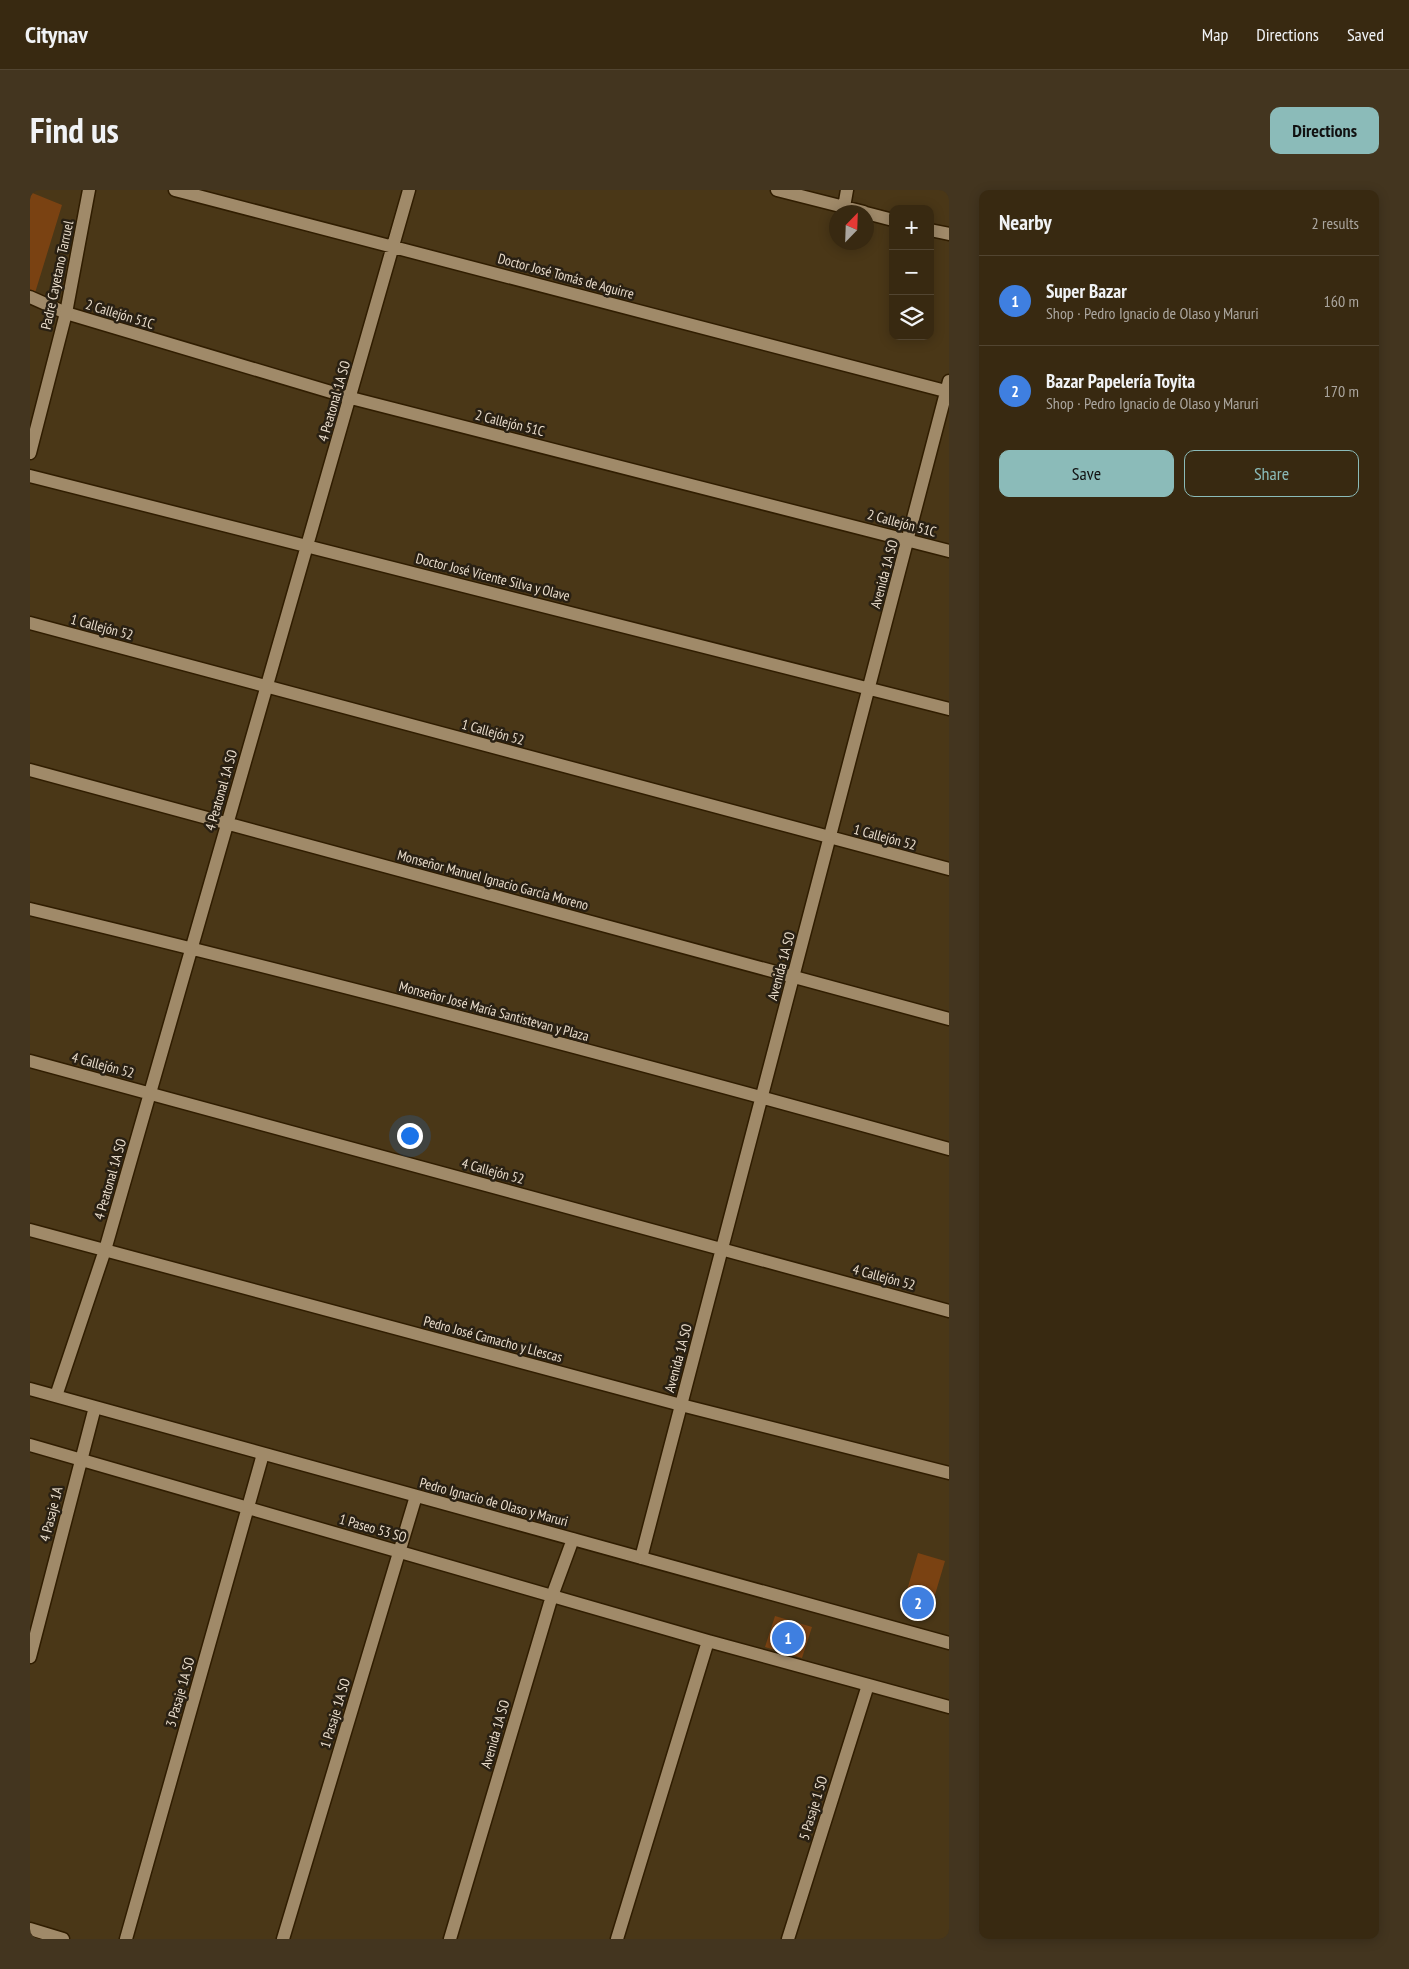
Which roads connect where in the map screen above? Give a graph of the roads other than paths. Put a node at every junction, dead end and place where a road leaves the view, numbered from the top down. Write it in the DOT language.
graph roads {
  1 [pos="89,190"];
  2 [pos="175,190"];
  3 [pos="409,190"];
  4 [pos="776,190"];
  5 [pos="847,190"];
  6 [pos="836,205"];
  7 [pos="844,205"];
  8 [pos="874,215"];
  9 [pos="889,219"];
  10 [pos="934,231"];
  11 [pos="949,234"];
  12 [pos="393,246"];
  13 [pos="30,297"];
  14 [pos="66,313"];
  15 [pos="948,388"];
  16 [pos="350,398"];
  17 [pos="30,453"];
  18 [pos="30,476"];
  19 [pos="908,540"];
  20 [pos="307,546"];
  21 [pos="949,551"];
  22 [pos="30,623"];
  23 [pos="266,686"];
  24 [pos="870,688"];
  25 [pos="949,709"];
  26 [pos="30,770"];
  27 [pos="227,823"];
  28 [pos="830,838"];
  29 [pos="949,869"];
  30 [pos="30,909"];
  31 [pos="191,948"];
  32 [pos="794,977"];
  33 [pos="949,1019"];
  34 [pos="30,1060"];
  35 [pos="150,1093"];
  36 [pos="762,1097"];
  37 [pos="949,1149"];
  38 [pos="30,1230"];
  39 [pos="722,1249"];
  40 [pos="105,1250"];
  41 [pos="949,1311"];
  42 [pos="30,1389"];
  43 [pos="56,1396"];
  44 [pos="681,1405"];
  45 [pos="95,1407"];
  46 [pos="30,1445"];
  47 [pos="263,1454"];
  48 [pos="80,1459"];
  49 [pos="949,1473"];
  50 [pos="416,1496"];
  51 [pos="248,1508"];
  52 [pos="573,1539"];
  53 [pos="398,1551"];
  54 [pos="641,1558"];
  55 [pos="552,1596"];
  56 [pos="708,1641"];
  57 [pos="949,1643"];
  58 [pos="30,1657"];
  59 [pos="868,1685"];
  60 [pos="949,1707"];
  61 [pos="30,1929"];
  62 [pos="63,1939"];
  63 [pos="126,1939"];
  64 [pos="283,1939"];
  65 [pos="450,1939"];
  66 [pos="616,1939"];
  67 [pos="788,1939"];
  1 -- 14 [label="street, Padre Cayetano Tarruel"];
  2 -- 12 [label="street, Doctor José Tomás de Aguirre"];
  3 -- 12 [label="street, 4 Peatonal 1A SO"];
  4 -- 6 [label="street"];
  5 -- 7 [label="street"];
  8 -- 9 [label="street"];
  10 -- 11 [label="street"];
  12 -- 15 [label="street, Doctor José Tomás de Aguirre"];
  12 -- 16 [label="street, 4 Peatonal 1A SO"];
  13 -- 14 [label="street, 2 Callejón 51C"];
  14 -- 16 [label="street, 2 Callejón 51C"];
  14 -- 17 [label="street, Padre Cayetano Tarruel"];
  15 -- 19 [label="street, Avenida 1A SO"];
  16 -- 19 [label="street, 2 Callejón 51C"];
  16 -- 20 [label="street, 4 Peatonal 1A SO"];
  18 -- 20 [label="street, Doctor José Vicente Silva y Olave"];
  19 -- 21 [label="street, 2 Callejón 51C"];
  19 -- 24 [label="street, Avenida 1A SO"];
  20 -- 23 [label="street, 4 Peatonal 1A SO"];
  20 -- 24 [label="street, Doctor José Vicente Silva y Olave"];
  22 -- 23 [label="street, 1 Callejón 52"];
  23 -- 27 [label="street, 4 Peatonal 1A SO"];
  23 -- 28 [label="street, 1 Callejón 52"];
  24 -- 25 [label="street, Doctor José Vicente Silva y Olave"];
  24 -- 28 [label="street, Avenida 1A SO"];
  26 -- 27 [label="street, Monseñor Manuel Ignacio García Moreno"];
  27 -- 31 [label="street, 4 Peatonal 1A SO"];
  27 -- 32 [label="street, Monseñor Manuel Ignacio García Moreno"];
  28 -- 29 [label="street, 1 Callejón 52"];
  28 -- 32 [label="street, Avenida 1A SO"];
  30 -- 31 [label="street, Monseñor José María Santistevan y Plaza"];
  31 -- 35 [label="street, 4 Peatonal 1A SO"];
  31 -- 36 [label="street, Monseñor José María Santistevan y Plaza"];
  32 -- 33 [label="street, Monseñor Manuel Ignacio García Moreno"];
  32 -- 36 [label="street, Avenida 1A SO"];
  34 -- 35 [label="street, 4 Callejón 52"];
  35 -- 39 [label="street, 4 Callejón 52"];
  35 -- 40 [label="street, 4 Peatonal 1A SO"];
  36 -- 37 [label="street, Monseñor José María Santistevan y Plaza"];
  36 -- 39 [label="street, Avenida 1A SO"];
  38 -- 40 [label="street, Pedro José Camacho y Llescas"];
  39 -- 41 [label="street, 4 Callejón 52"];
  39 -- 44 [label="street, Avenida 1A SO"];
  40 -- 43 [label="street, 4 Peatonal 1A SO"];
  40 -- 44 [label="street, Pedro José Camacho y Llescas"];
  42 -- 43 [label="street, Pedro Ignacio de Olaso y Maruri"];
  43 -- 45 [label="street, Pedro Ignacio de Olaso y Maruri"];
  44 -- 49 [label="street, Pedro José Camacho y Llescas"];
  44 -- 54 [label="street, Avenida 1A SO"];
  45 -- 47 [label="street, Pedro Ignacio de Olaso y Maruri"];
  45 -- 48 [label="street, 4 Pasaje 1A"];
  46 -- 48 [label="street, 1 Paseo 53 SO"];
  47 -- 50 [label="street, Pedro Ignacio de Olaso y Maruri"];
  47 -- 51 [label="street, 3 Pasaje 1A SO"];
  48 -- 51 [label="street, 1 Paseo 53 SO"];
  48 -- 58 [label="street, 4 Pasaje 1A"];
  50 -- 52 [label="street, Pedro Ignacio de Olaso y Maruri"];
  50 -- 53 [label="street, 1 Pasaje 1A SO"];
  51 -- 53 [label="street, 1 Paseo 53 SO"];
  51 -- 63 [label="street, 3 Pasaje 1A SO"];
  52 -- 54 [label="street, Pedro Ignacio de Olaso y Maruri"];
  52 -- 55 [label="street, Avenida 1A SO"];
  53 -- 55 [label="street, 1 Paseo 53 SO"];
  53 -- 64 [label="street, 1 Pasaje 1A SO"];
  54 -- 57 [label="street, Pedro Ignacio de Olaso y Maruri"];
  55 -- 56 [label="street, 1 Paseo 53 SO"];
  55 -- 65 [label="street, Avenida 1A SO"];
  56 -- 59 [label="street, 1 Paseo 53 SO"];
  56 -- 66 [label="street"];
  59 -- 60 [label="street"];
  59 -- 67 [label="street, 5 Pasaje 1 SO"];
  61 -- 62 [label="street"];
}
